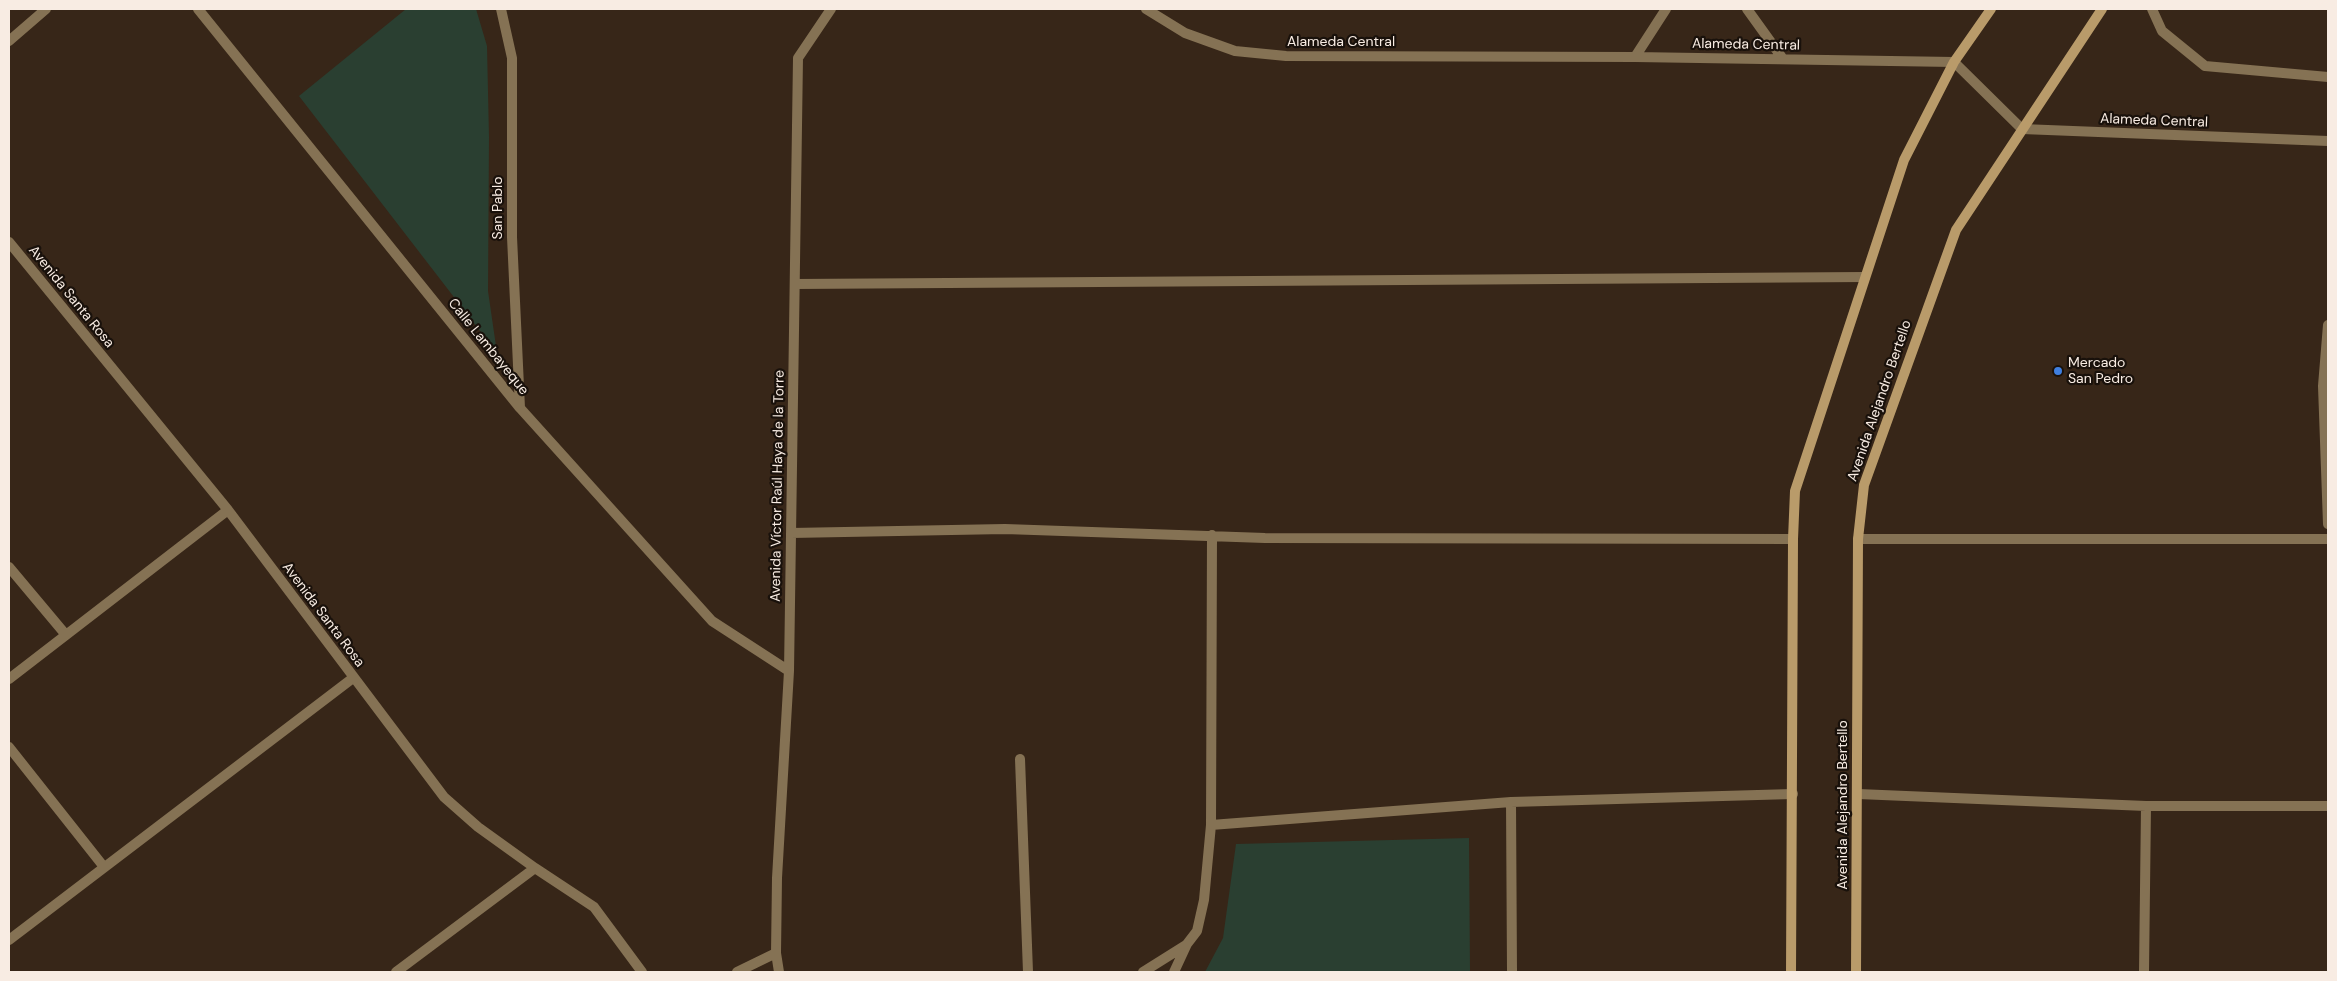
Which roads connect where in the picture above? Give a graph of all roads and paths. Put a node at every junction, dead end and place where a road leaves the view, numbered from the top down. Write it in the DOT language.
graph roads {
  1 [pos="46,9"];
  2 [pos="198,9"];
  3 [pos="501,9"];
  4 [pos="831,9"];
  5 [pos="1146,9"];
  6 [pos="1666,9"];
  7 [pos="1747,9"];
  8 [pos="1991,9"];
  9 [pos="2102,9"];
  10 [pos="2152,9"];
  11 [pos="9,41"];
  12 [pos="1635,57"];
  13 [pos="1782,59"];
  14 [pos="1954,62"];
  15 [pos="2328,78"];
  16 [pos="2022,129"];
  17 [pos="2328,141"];
  18 [pos="9,242"];
  19 [pos="1866,277"];
  20 [pos="794,284"];
  21 [pos="2328,325"];
  22 [pos="2326,386"];
  23 [pos="520,408"];
  24 [pos="228,510"];
  25 [pos="2328,524"];
  26 [pos="790,533"];
  27 [pos="1212,535"];
  28 [pos="1793,539"];
  29 [pos="1858,539"];
  30 [pos="2328,539"];
  31 [pos="9,567"];
  32 [pos="66,635"];
  33 [pos="789,671"];
  34 [pos="352,678"];
  35 [pos="9,679"];
  36 [pos="9,747"];
  37 [pos="1020,759"];
  38 [pos="1793,794"];
  39 [pos="1858,794"];
  40 [pos="1511,802"];
  41 [pos="2146,806"];
  42 [pos="2328,806"];
  43 [pos="1211,825"];
  44 [pos="104,867"];
  45 [pos="535,868"];
  46 [pos="9,940"];
  47 [pos="1186,944"];
  48 [pos="776,953"];
  49 [pos="396,972"];
  50 [pos="642,972"];
  51 [pos="737,972"];
  52 [pos="779,972"];
  53 [pos="1028,972"];
  54 [pos="1143,972"];
  55 [pos="1174,972"];
  56 [pos="1512,972"];
  57 [pos="1792,972"];
  58 [pos="1856,972"];
  59 [pos="2144,972"];
  1 -- 11 [label="street"];
  2 -- 23 [label="street, Calle Lambayeque"];
  3 -- 23 [label="street, San Pablo"];
  4 -- 20 [label="street, Avenida Víctor Raúl Haya de la Torre"];
  5 -- 12 [label="street, Alameda Central"];
  6 -- 12 [label="street"];
  7 -- 13 [label="street"];
  8 -- 14 [label="main road"];
  9 -- 16 [label="main road, Avenida Alejandro Bertello"];
  10 -- 15 [label="street"];
  12 -- 13 [label="street, Alameda Central"];
  13 -- 14 [label="street, Alameda Central"];
  14 -- 16 [label="street"];
  14 -- 19 [label="main road"];
  16 -- 17 [label="street, Alameda Central"];
  16 -- 29 [label="main road, Avenida Alejandro Bertello"];
  18 -- 24 [label="street, Avenida Santa Rosa"];
  19 -- 20 [label="street"];
  19 -- 28 [label="main road"];
  20 -- 26 [label="street, Avenida Víctor Raúl Haya de la Torre"];
  21 -- 22 [label="street"];
  22 -- 25 [label="street"];
  23 -- 33 [label="street, Calle Lambayeque"];
  24 -- 32 [label="street"];
  24 -- 34 [label="street, Avenida Santa Rosa"];
  26 -- 27 [label="street"];
  26 -- 33 [label="street, Avenida Víctor Raúl Haya de la Torre"];
  27 -- 28 [label="street"];
  27 -- 43 [label="street"];
  28 -- 38 [label="main road"];
  29 -- 30 [label="street"];
  29 -- 39 [label="main road, Avenida Alejandro Bertello"];
  31 -- 32 [label="street"];
  32 -- 35 [label="street"];
  33 -- 48 [label="street, Avenida Víctor Raúl Haya de la Torre"];
  34 -- 44 [label="street"];
  34 -- 45 [label="street, Avenida Santa Rosa"];
  36 -- 44 [label="street"];
  37 -- 53 [label="street"];
  38 -- 40 [label="street"];
  38 -- 57 [label="main road"];
  39 -- 41 [label="street"];
  39 -- 58 [label="main road, Avenida Alejandro Bertello"];
  40 -- 43 [label="street"];
  40 -- 56 [label="street"];
  41 -- 42 [label="street"];
  41 -- 59 [label="street"];
  43 -- 47 [label="street"];
  44 -- 46 [label="street"];
  45 -- 49 [label="street"];
  45 -- 50 [label="street, Avenida Santa Rosa"];
  47 -- 54 [label="street"];
  47 -- 55 [label="street"];
  48 -- 51 [label="street"];
  48 -- 52 [label="street, Avenida Víctor Raúl Haya de la Torre"];
}
